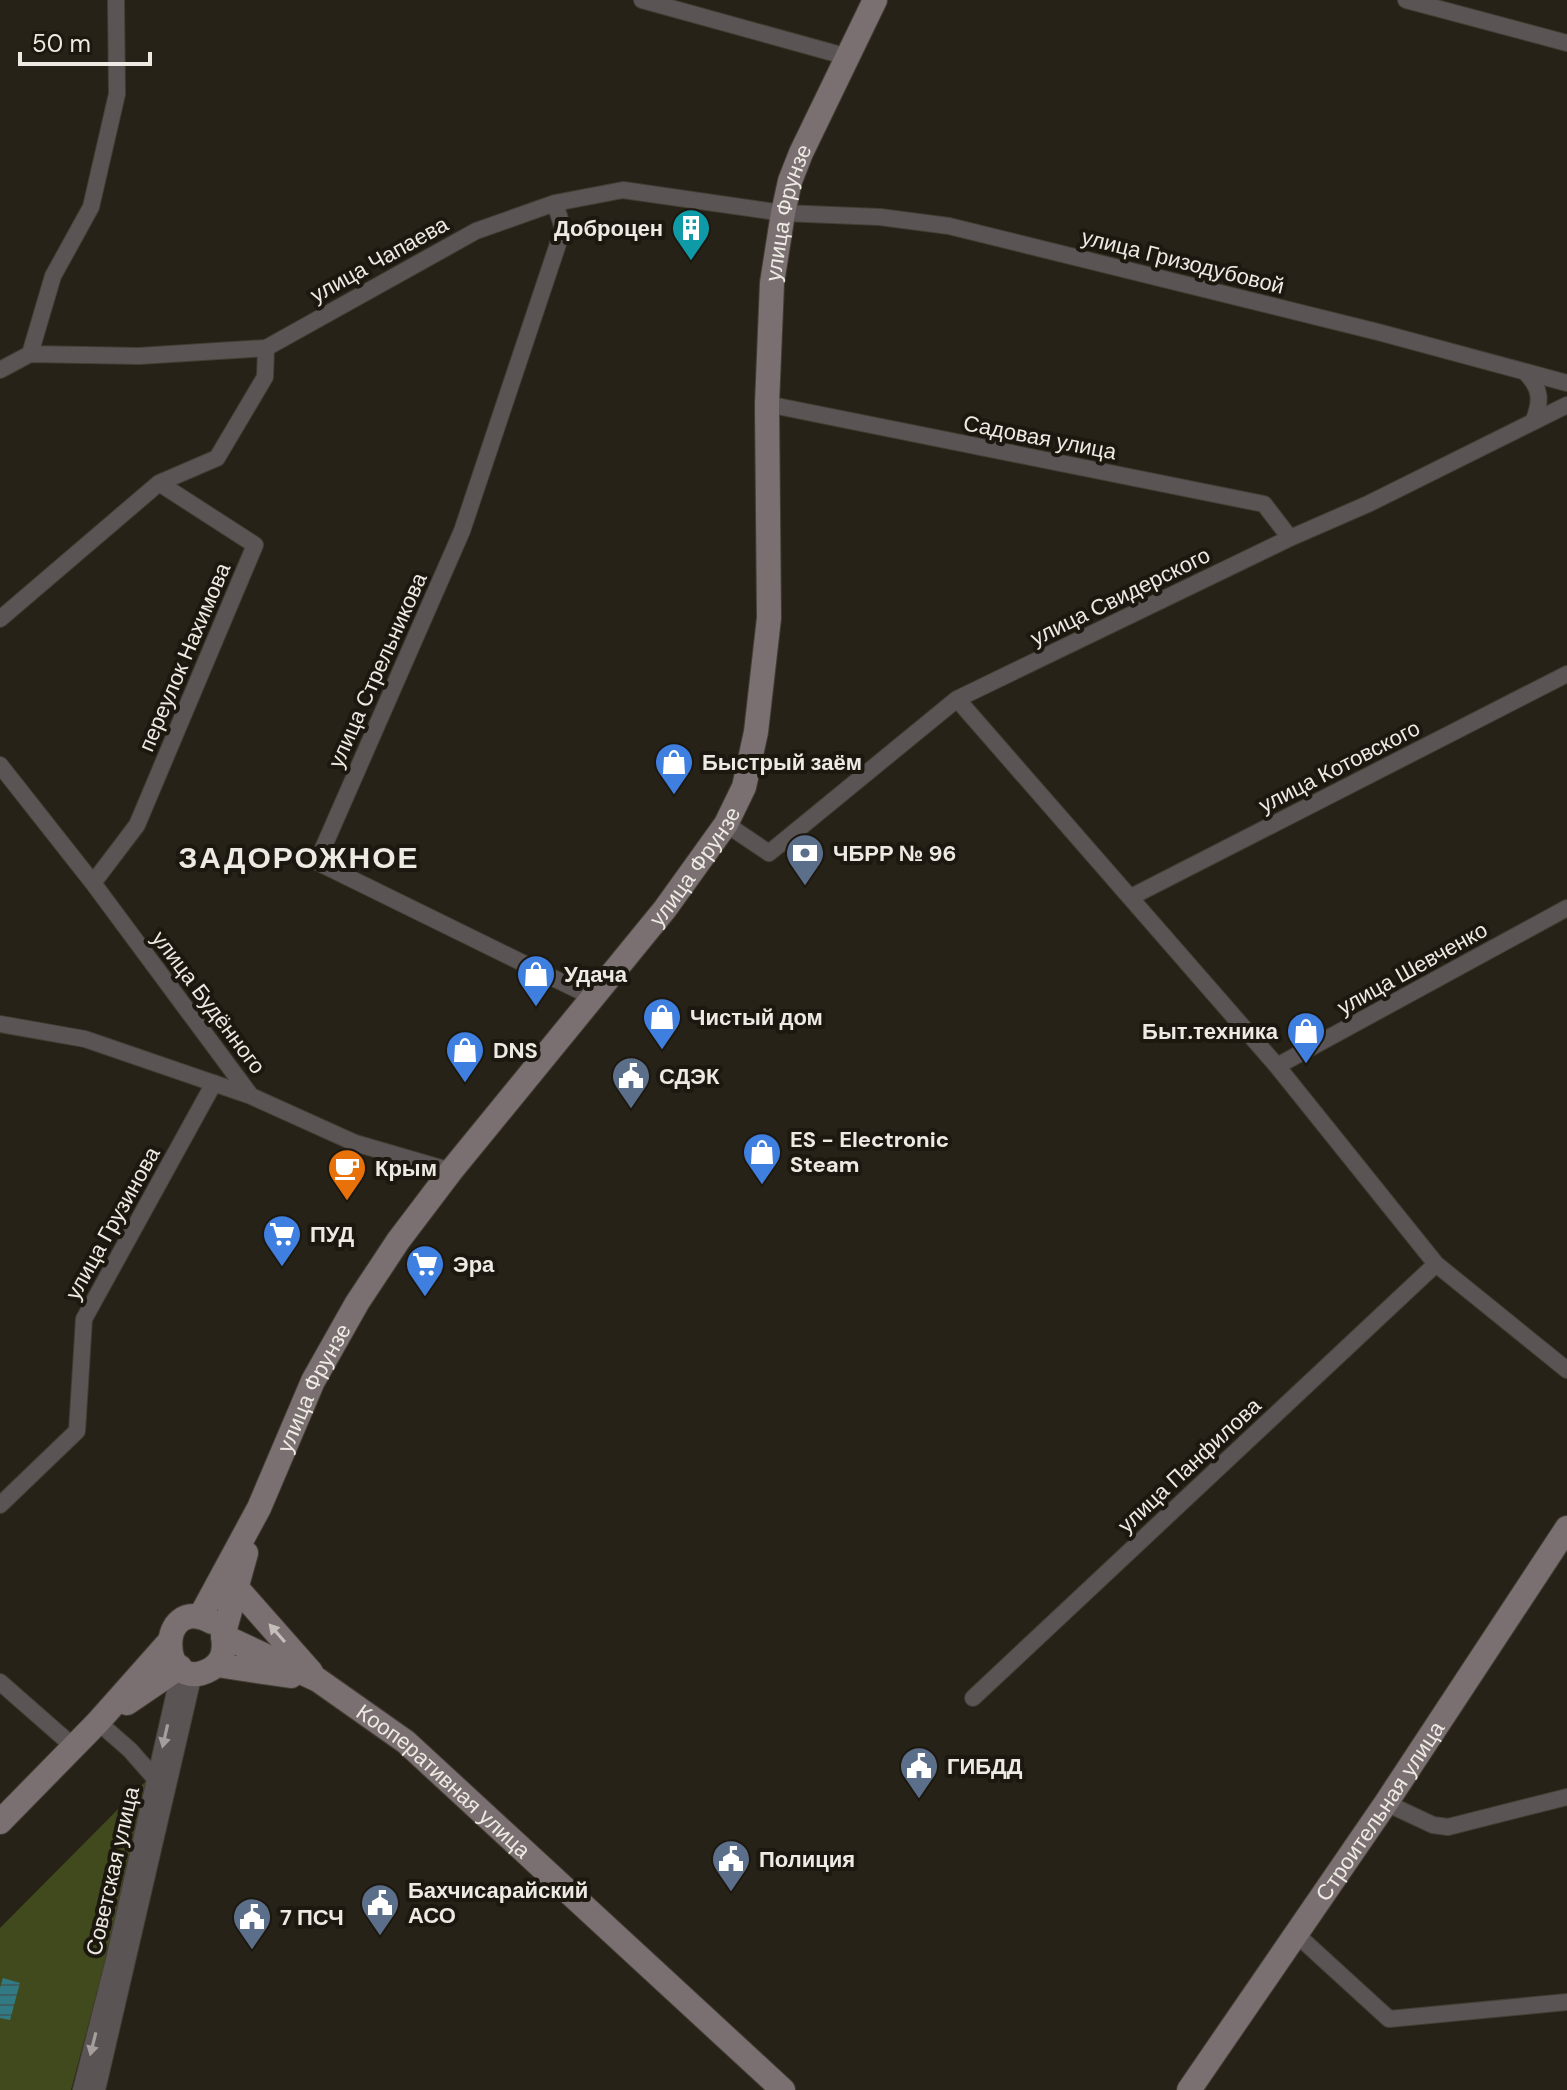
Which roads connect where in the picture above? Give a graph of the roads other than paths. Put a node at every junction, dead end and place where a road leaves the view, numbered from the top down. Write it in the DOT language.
graph roads {
  1 [pos="116,0"];
  2 [pos="642,0"];
  3 [pos="875,0"];
  4 [pos="1406,0"];
  5 [pos="1567,43"];
  6 [pos="848,57"];
  7 [pos="555,203"];
  8 [pos="783,213"];
  9 [pos="266,348"];
  10 [pos="30,354"];
  11 [pos="0,370"];
  12 [pos="1525,372"];
  13 [pos="1567,383"];
  14 [pos="767,404"];
  15 [pos="1567,405"];
  16 [pos="1533,422"];
  17 [pos="159,483"];
  18 [pos="1290,538"];
  19 [pos="0,619"];
  20 [pos="1567,674"];
  21 [pos="957,699"];
  22 [pos="0,765"];
  23 [pos="726,824"];
  24 [pos="93,883"];
  25 [pos="1131,897"];
  26 [pos="1567,908"];
  27 [pos="592,997"];
  28 [pos="0,1024"];
  29 [pos="1277,1066"];
  30 [pos="214,1083"];
  31 [pos="251,1096"];
  32 [pos="451,1171"];
  33 [pos="1436,1264"];
  34 [pos="1567,1370"];
  35 [pos="0,1505"];
  36 [pos="259,1508"];
  37 [pos="1567,1528"];
  38 [pos="236,1587"];
  39 [pos="200,1617"];
  40 [pos="223,1636"];
  41 [pos="187,1661"];
  42 [pos="318,1680"];
  43 [pos="0,1682"];
  44 [pos="973,1698"];
  45 [pos="98,1722"];
  46 [pos="74,1747"];
  47 [pos="161,1785"];
  48 [pos="1567,1797"];
  49 [pos="1386,1803"];
  50 [pos="0,1822"];
  51 [pos="1296,1934"];
  52 [pos="1567,2002"];
  53 [pos="81,2090"];
  54 [pos="97,2090"];
  55 [pos="783,2090"];
  56 [pos="1189,2090"];
  1 -- 10 [label="street"];
  2 -- 6 [label="street"];
  3 -- 6 [label="main road, улица Фрунзе"];
  4 -- 5 [label="street"];
  6 -- 8 [label="main road, улица Фрунзе"];
  7 -- 8 [label="street, улица Чапаева"];
  7 -- 9 [label="street, улица Чапаева"];
  7 -- 27 [label="street, улица Стрельникова"];
  8 -- 12 [label="street, улица Гризодубовой"];
  8 -- 14 [label="main road, улица Фрунзе"];
  9 -- 10 [label="street, улица Чапаева"];
  9 -- 17 [label="street"];
  10 -- 11 [label="street, улица Чапаева"];
  12 -- 13 [label="street, улица Гризодубовой"];
  12 -- 16 [label="street"];
  14 -- 18 [label="street, Садовая улица"];
  14 -- 23 [label="main road, улица Фрунзе"];
  15 -- 16 [label="street, улица Свидерского"];
  16 -- 18 [label="street, улица Свидерского"];
  17 -- 19 [label="street"];
  17 -- 24 [label="street, переулок Нахимова"];
  18 -- 21 [label="street, улица Свидерского"];
  20 -- 25 [label="street, улица Котовского"];
  21 -- 23 [label="street, улица Свидерского"];
  21 -- 25 [label="street"];
  22 -- 24 [label="street, улица Будённого"];
  23 -- 27 [label="main road, улица Фрунзе"];
  24 -- 31 [label="street, улица Будённого"];
  25 -- 29 [label="street"];
  26 -- 29 [label="street, улица Шевченко"];
  27 -- 32 [label="main road, улица Фрунзе"];
  28 -- 30 [label="street"];
  29 -- 33 [label="street"];
  30 -- 31 [label="street"];
  30 -- 35 [label="street, улица Грузинова"];
  31 -- 32 [label="street, улица Будённого"];
  32 -- 36 [label="main road, улица Фрунзе"];
  33 -- 34 [label="street"];
  33 -- 44 [label="street, улица Панфилова"];
  36 -- 38 [label="main road"];
  36 -- 39 [label="main road, улица Фрунзе"];
  37 -- 49 [label="main road, Строительная улица"];
  38 -- 40 [label="main road"];
  42 -- 38 [label="main road, one-way"];
  39 -- 40 [label="main road, Кооперативная улица"];
  39 -- 41 [label="main road"];
  40 -- 41 [label="main road"];
  40 -- 42 [label="main road, Кооперативная улица"];
  41 -- 42 [label="main road"];
  41 -- 45 [label="main road"];
  41 -- 47 [label="street"];
  41 -- 47 [label="street, Советская улица, one-way"];
  42 -- 55 [label="main road, Кооперативная улица"];
  43 -- 46 [label="street"];
  45 -- 46 [label="main road"];
  45 -- 47 [label="street"];
  46 -- 50 [label="main road"];
  47 -- 53 [label="street, Советская улица, one-way"];
  47 -- 54 [label="street"];
  48 -- 49 [label="street"];
  49 -- 51 [label="main road, Строительная улица"];
  51 -- 52 [label="street"];
  51 -- 56 [label="main road, Строительная улица"];
}
